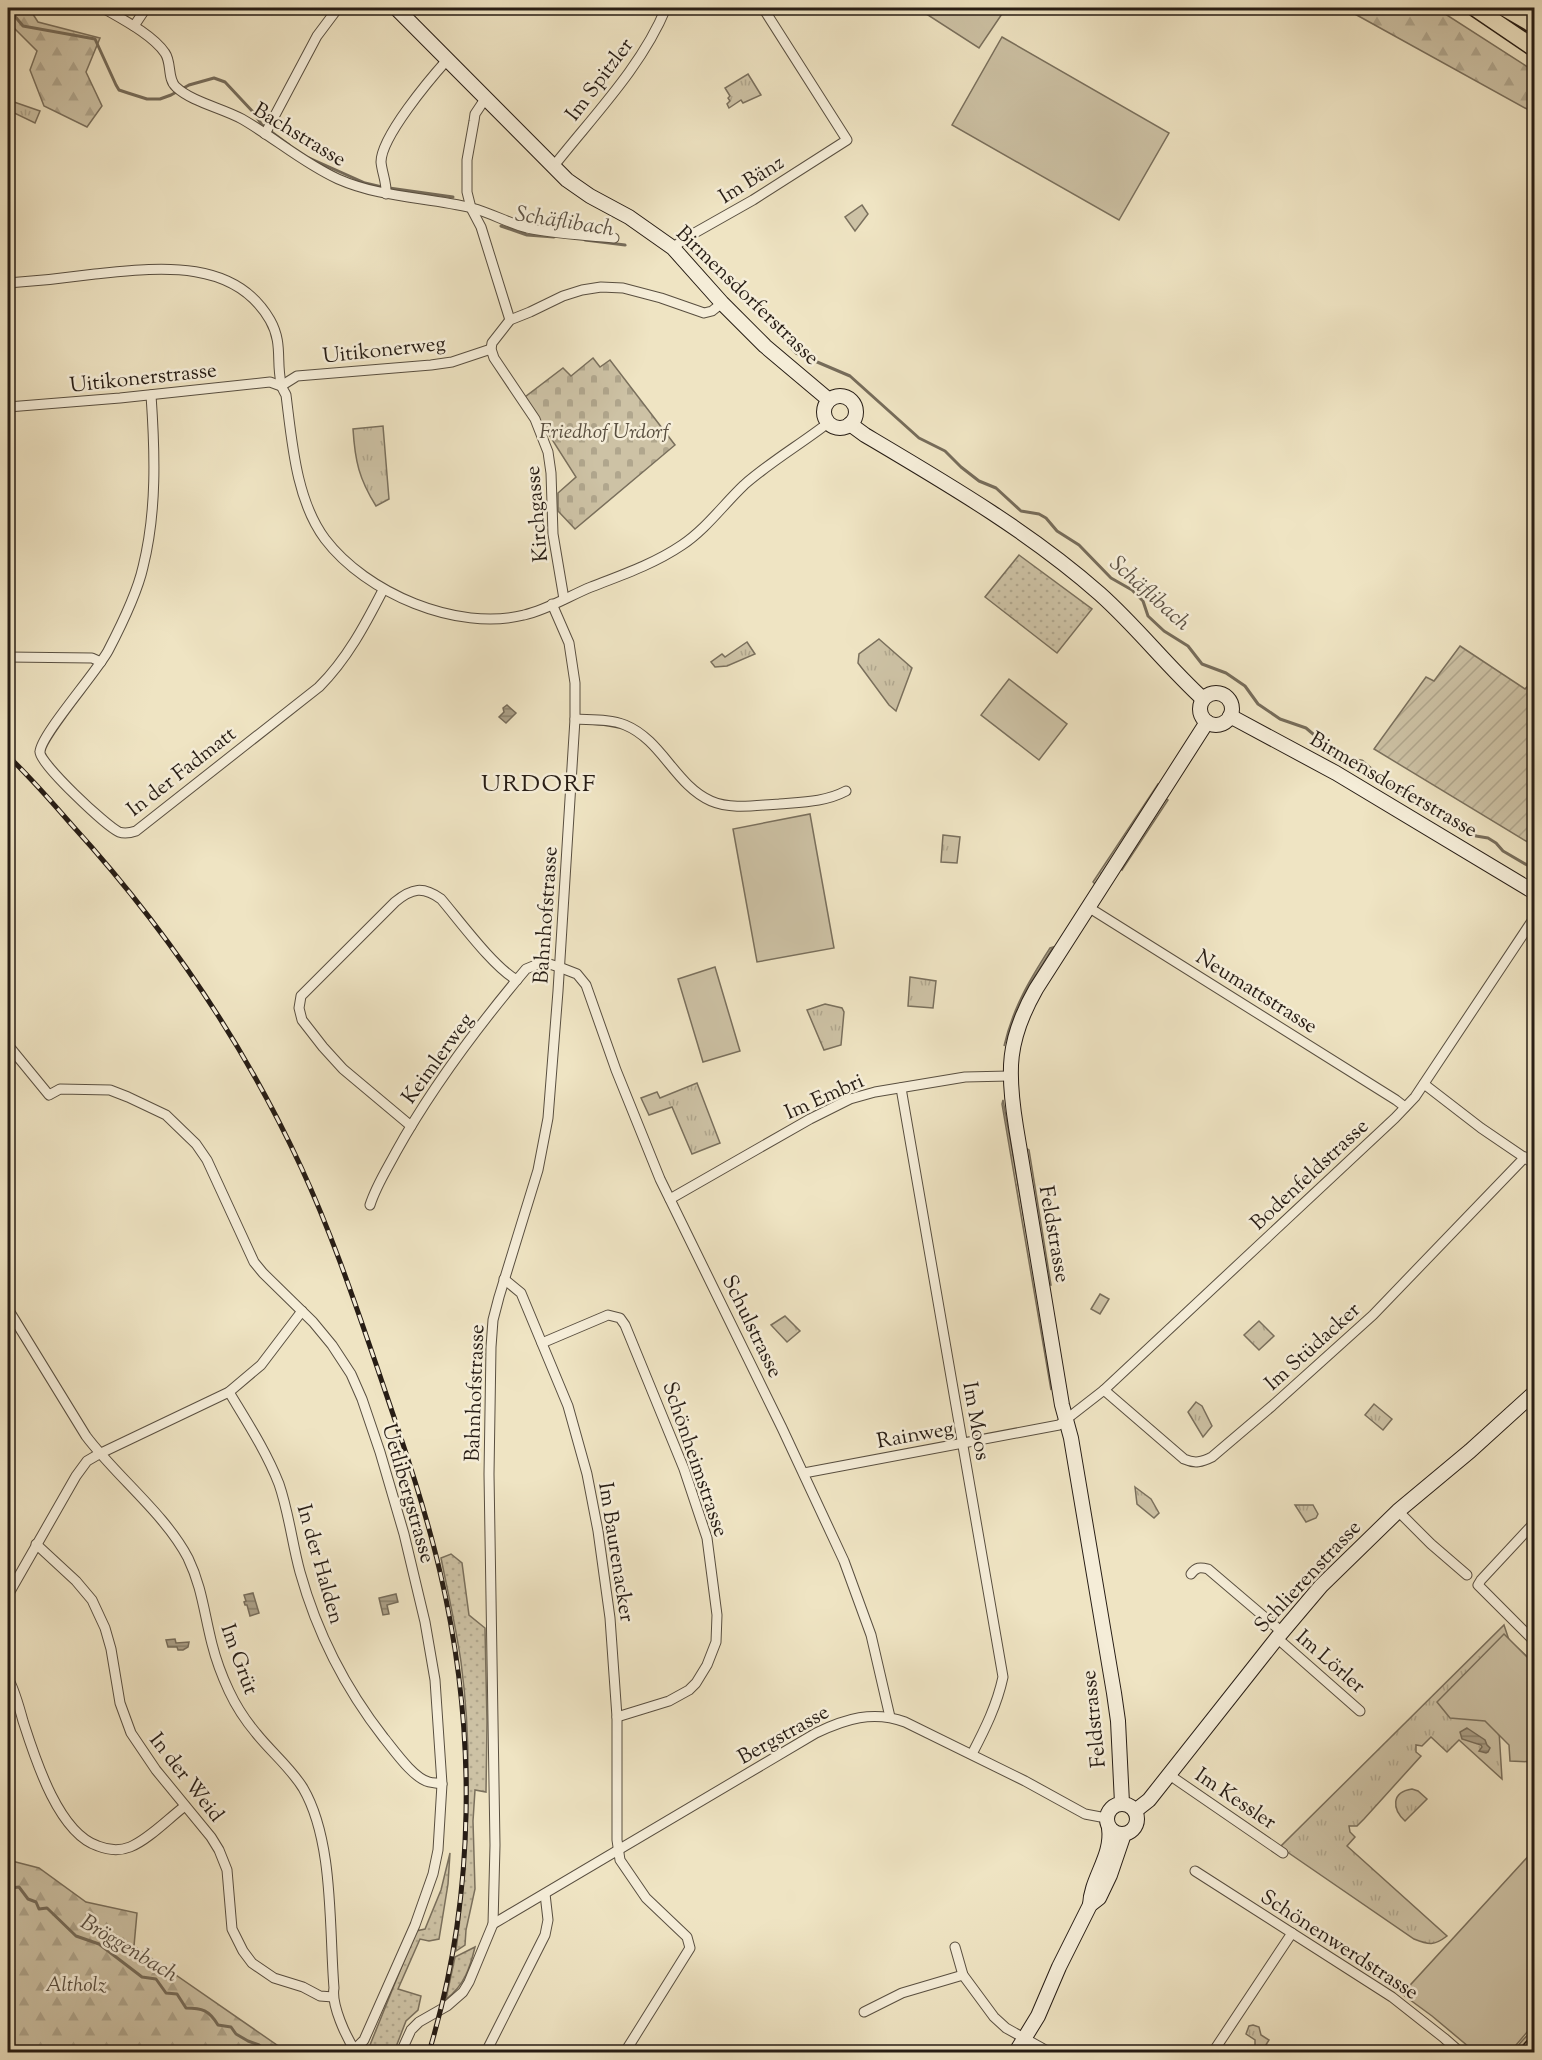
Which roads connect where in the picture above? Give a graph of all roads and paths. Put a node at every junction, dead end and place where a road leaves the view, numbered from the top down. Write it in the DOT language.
graph roads {
  1 [pos="103,8"];
  2 [pos="147,8"];
  3 [pos="338,8"];
  4 [pos="396,8"];
  5 [pos="763,8"];
  6 [pos="1475,8"];
  7 [pos="1505,8"];
  8 [pos="662,9"];
  9 [pos="134,26"];
  10 [pos="1534,26"];
  11 [pos="1534,48"];
  12 [pos="447,60"];
  13 [pos="485,99"];
  14 [pos="267,130"];
  15 [pos="554,167"];
  16 [pos="386,191"];
  17 [pos="471,208"];
  18 [pos="614,238"];
  19 [pos="673,248"];
  20 [pos="8,283"];
  21 [pos="722,303"];
  22 [pos="510,320"];
  23 [pos="491,349"];
  24 [pos="281,386"];
  25 [pos="151,394"];
  26 [pos="829,400"];
  27 [pos="8,407"];
  28 [pos="828,423"];
  29 [pos="850,424"];
  30 [pos="383,590"];
  31 [pos="564,599"];
  32 [pos="552,604"];
  33 [pos="8,657"];
  34 [pos="101,662"];
  35 [pos="1203,699"];
  36 [pos="1230,716"];
  37 [pos="575,719"];
  38 [pos="1207,722"];
  39 [pos="846,791"];
  40 [pos="1534,892"];
  41 [pos="1088,908"];
  42 [pos="1534,918"];
  43 [pos="559,967"];
  44 [pos="517,980"];
  45 [pos="8,1045"];
  46 [pos="1009,1076"];
  47 [pos="1424,1084"];
  48 [pos="901,1088"];
  49 [pos="1405,1107"];
  50 [pos="411,1126"];
  51 [pos="1525,1157"];
  52 [pos="1534,1164"];
  53 [pos="670,1199"];
  54 [pos="370,1205"];
  55 [pos="504,1279"];
  56 [pos="8,1309"];
  57 [pos="302,1311"];
  58 [pos="542,1343"];
  59 [pos="1104,1390"];
  60 [pos="229,1392"];
  61 [pos="1534,1393"];
  62 [pos="1067,1420"];
  63 [pos="963,1444"];
  64 [pos="99,1454"];
  65 [pos="804,1473"];
  66 [pos="1398,1511"];
  67 [pos="1534,1523"];
  68 [pos="36,1544"];
  69 [pos="1191,1574"];
  70 [pos="1467,1575"];
  71 [pos="8,1595"];
  72 [pos="1280,1635"];
  73 [pos="1534,1641"];
  74 [pos="8,1678"];
  75 [pos="1360,1711"];
  76 [pos="617,1717"];
  77 [pos="890,1717"];
  78 [pos="972,1754"];
  79 [pos="1168,1774"];
  80 [pos="442,1784"];
  81 [pos="1122,1803"];
  82 [pos="185,1806"];
  83 [pos="1135,1811"];
  84 [pos="1108,1823"];
  85 [pos="1124,1834"];
  86 [pos="619,1850"];
  87 [pos="1283,1853"];
  88 [pos="1195,1871"];
  89 [pos="545,1894"];
  90 [pos="1090,1905"];
  91 [pos="493,1924"];
  92 [pos="1292,1932"];
  93 [pos="955,1947"];
  94 [pos="963,1975"];
  95 [pos="333,1997"];
  96 [pos="864,2012"];
  97 [pos="1024,2039"];
  98 [pos="355,2051"];
  99 [pos="401,2052"];
  100 [pos="486,2052"];
  101 [pos="625,2052"];
  102 [pos="1016,2052"];
  103 [pos="1049,2052"];
  104 [pos="1213,2052"];
  105 [pos="1460,2052"];
  1 -- 9 [label="street, Bachstrasse"];
  2 -- 9 [label="street"];
  3 -- 14 [label="street"];
  4 -- 12 [label="main road, Birmensdorferstrasse"];
  5 -- 19 [label="street, Im Bänz"];
  6 -- 11 [label="highway"];
  7 -- 10 [label="highway"];
  8 -- 15 [label="street, Im Spitzler"];
  9 -- 14 [label="street, Bachstrasse"];
  12 -- 13 [label="main road, Birmensdorferstrasse"];
  12 -- 16 [label="street"];
  13 -- 15 [label="main road, Birmensdorferstrasse"];
  13 -- 17 [label="street"];
  14 -- 16 [label="street, Bachstrasse"];
  15 -- 19 [label="main road, Birmensdorferstrasse"];
  16 -- 17 [label="street, Bachstrasse"];
  17 -- 18 [label="street, Bachstrasse"];
  17 -- 22 [label="street"];
  19 -- 21 [label="main road, Birmensdorferstrasse"];
  20 -- 24 [label="street"];
  21 -- 22 [label="street"];
  21 -- 26 [label="main road, Birmensdorferstrasse"];
  22 -- 23 [label="street"];
  23 -- 24 [label="street, Uitikonerweg"];
  23 -- 31 [label="street, Kirchgasse"];
  24 -- 25 [label="street, Uitikonerstrasse"];
  24 -- 30 [label="street"];
  25 -- 27 [label="street, Uitikonerstrasse"];
  25 -- 34 [label="street, In der Fadmatt"];
  26 -- 28 [label="main road"];
  26 -- 29 [label="main road, Birmensdorferstrasse"];
  28 -- 29 [label="main road"];
  28 -- 31 [label="street"];
  29 -- 35 [label="main road"];
  30 -- 32 [label="street"];
  30 -- 34 [label="street, In der Fadmatt"];
  31 -- 32 [label="street"];
  32 -- 37 [label="street, Bahnhofstrasse"];
  33 -- 34 [label="street"];
  35 -- 36 [label="main road"];
  35 -- 38 [label="main road"];
  36 -- 38 [label="main road"];
  36 -- 40 [label="main road, Birmensdorferstrasse"];
  37 -- 39 [label="street"];
  37 -- 43 [label="street, Bahnhofstrasse"];
  38 -- 41 [label="main road, Feldstrasse"];
  41 -- 46 [label="main road, Feldstrasse"];
  41 -- 49 [label="street, Neumattstrasse"];
  42 -- 47 [label="street, Bodenfeldstrasse"];
  43 -- 44 [label="street, Keimlerweg"];
  43 -- 53 [label="street, Schulstrasse"];
  43 -- 55 [label="street, Bahnhofstrasse"];
  44 -- 50 [label="street, Keimlerweg"];
  44 -- 50 [label="street"];
  45 -- 57 [label="street, Uetlibergstrasse"];
  46 -- 48 [label="street, Im Embri"];
  46 -- 62 [label="main road, Feldstrasse"];
  47 -- 49 [label="street, Bodenfeldstrasse"];
  47 -- 51 [label="street"];
  48 -- 53 [label="street, Im Embri"];
  48 -- 63 [label="street, Im Moos"];
  49 -- 59 [label="street, Bodenfeldstrasse"];
  50 -- 54 [label="street, Keimlerweg"];
  51 -- 52 [label="street"];
  51 -- 59 [label="street, Im Stüdacker"];
  53 -- 65 [label="street, Schulstrasse"];
  55 -- 58 [label="street, Im Baurenacker"];
  55 -- 91 [label="street, Bahnhofstrasse"];
  56 -- 64 [label="street, Im Grüt"];
  57 -- 60 [label="street"];
  57 -- 80 [label="street, Uetlibergstrasse"];
  58 -- 76 [label="street, Im Baurenacker"];
  58 -- 76 [label="street, Schönheimstrasse"];
  59 -- 62 [label="street, Bodenfeldstrasse"];
  60 -- 64 [label="street"];
  60 -- 80 [label="street, In der Halden"];
  61 -- 66 [label="main road, Schlierenstrasse"];
  62 -- 63 [label="street, Rainweg"];
  62 -- 81 [label="main road, Feldstrasse"];
  63 -- 65 [label="street, Rainweg"];
  63 -- 78 [label="street, Im Moos"];
  64 -- 68 [label="street"];
  64 -- 95 [label="street, Im Grüt"];
  65 -- 77 [label="street, Schulstrasse"];
  66 -- 70 [label="street"];
  66 -- 72 [label="main road, Schlierenstrasse"];
  67 -- 73 [label="street"];
  68 -- 71 [label="street"];
  68 -- 82 [label="street, In der Weid"];
  69 -- 72 [label="street, Im Lörler"];
  72 -- 75 [label="street, Im Lörler"];
  72 -- 79 [label="main road, Schlierenstrasse"];
  74 -- 82 [label="street"];
  76 -- 86 [label="street, Im Baurenacker"];
  77 -- 78 [label="street, Bergstrasse"];
  77 -- 86 [label="street, Bergstrasse"];
  78 -- 84 [label="street, Bergstrasse"];
  79 -- 83 [label="main road, Schlierenstrasse"];
  79 -- 87 [label="street, Im Kessler"];
  80 -- 98 [label="street, Uetlibergstrasse"];
  81 -- 83 [label="main road"];
  81 -- 84 [label="main road"];
  82 -- 95 [label="street, In der Weid"];
  83 -- 85 [label="main road"];
  84 -- 85 [label="main road"];
  84 -- 90 [label="main road"];
  85 -- 90 [label="main road"];
  86 -- 89 [label="street, Bergstrasse"];
  86 -- 101 [label="street"];
  88 -- 92 [label="street, Schönenwerdstrasse"];
  89 -- 91 [label="street, Bergstrasse"];
  89 -- 100 [label="street"];
  90 -- 97 [label="main road"];
  91 -- 99 [label="street, Bahnhofstrasse"];
  92 -- 104 [label="street"];
  92 -- 105 [label="street, Schönenwerdstrasse"];
  93 -- 94 [label="street"];
  94 -- 96 [label="street"];
  94 -- 97 [label="street"];
  95 -- 98 [label="street, Im Grüt"];
  97 -- 102 [label="main road"];
  97 -- 103 [label="street"];
}
